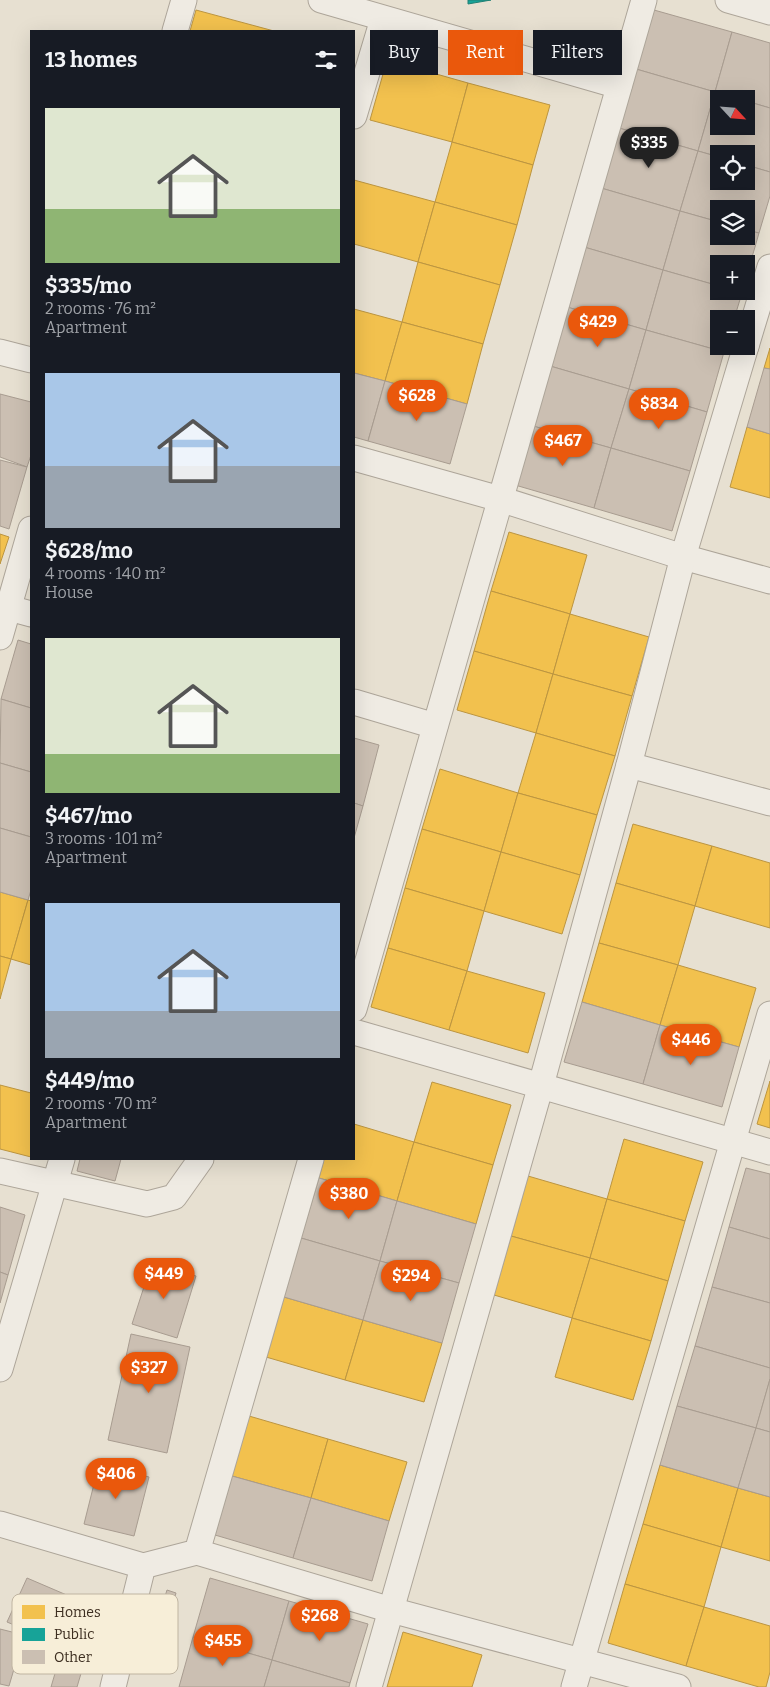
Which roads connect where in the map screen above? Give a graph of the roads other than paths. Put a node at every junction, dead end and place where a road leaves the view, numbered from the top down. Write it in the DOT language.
graph roads {
  1 [pos="184,0"];
  2 [pos="321,0"];
  3 [pos="644,0"];
  4 [pos="728,0"];
  5 [pos="770,12"];
  6 [pos="382,19"];
  7 [pos="175,30"];
  8 [pos="619,86"];
  9 [pos="355,113"];
  10 [pos="770,267"];
  11 [pos="755,316"];
  12 [pos="0,352"];
  13 [pos="743,355"];
  14 [pos="30,360"];
  15 [pos="355,458"];
  16 [pos="500,499"];
  17 [pos="30,536"];
  18 [pos="683,557"];
  19 [pos="770,581"];
  20 [pos="20,611"];
  21 [pos="0,638"];
  22 [pos="355,702"];
  23 [pos="435,726"];
  24 [pos="629,766"];
  25 [pos="770,803"];
  26 [pos="355,1006"];
  27 [pos="770,1014"];
  28 [pos="355,1032"];
  29 [pos="541,1085"];
  30 [pos="732,1142"];
  31 [pos="770,1152"];
  32 [pos="62,1160"];
  33 [pos="200,1160"];
  34 [pos="311,1160"];
  35 [pos="0,1171"];
  36 [pos="55,1184"];
  37 [pos="0,1369"];
  38 [pos="0,1524"];
  39 [pos="198,1552"];
  40 [pos="143,1566"];
  41 [pos="136,1594"];
  42 [pos="391,1610"];
  43 [pos="582,1661"];
  44 [pos="116,1674"];
  45 [pos="113,1687"];
  46 [pos="369,1687"];
  47 [pos="574,1687"];
  48 [pos="678,1687"];
  1 -- 7 [label="street"];
  2 -- 6 [label="street"];
  3 -- 8 [label="street"];
  4 -- 5 [label="street"];
  6 -- 8 [label="street"];
  6 -- 9 [label="street"];
  8 -- 16 [label="street"];
  10 -- 11 [label="street"];
  12 -- 14 [label="street"];
  13 -- 18 [label="street"];
  15 -- 16 [label="street"];
  16 -- 18 [label="street"];
  16 -- 23 [label="street"];
  17 -- 20 [label="street"];
  18 -- 19 [label="street"];
  18 -- 24 [label="street"];
  20 -- 21 [label="street"];
  22 -- 23 [label="street"];
  23 -- 26 [label="street"];
  24 -- 25 [label="street"];
  24 -- 29 [label="street"];
  27 -- 30 [label="street"];
  28 -- 29 [label="street"];
  29 -- 30 [label="street"];
  29 -- 42 [label="street"];
  30 -- 31 [label="street"];
  30 -- 43 [label="street"];
  32 -- 36 [label="street"];
  33 -- 36 [label="street"];
  34 -- 39 [label="street"];
  35 -- 36 [label="street"];
  36 -- 37 [label="street"];
  38 -- 40 [label="street"];
  39 -- 40 [label="street"];
  39 -- 42 [label="street"];
  40 -- 41 [label="street"];
  42 -- 43 [label="street"];
  42 -- 46 [label="street"];
  43 -- 47 [label="street"];
  43 -- 48 [label="street"];
  44 -- 45 [label="street"];
}
